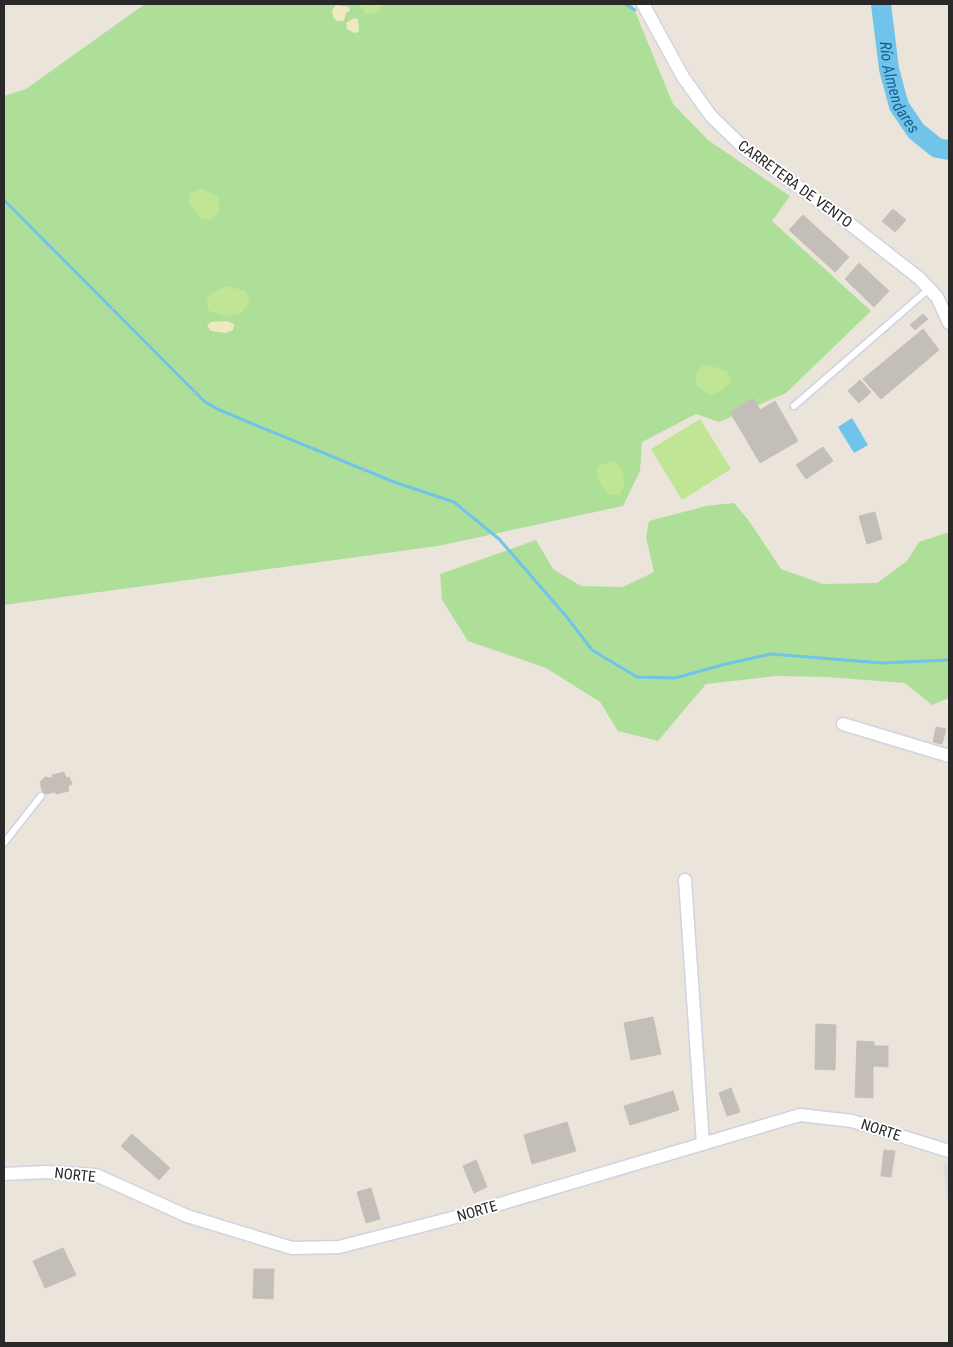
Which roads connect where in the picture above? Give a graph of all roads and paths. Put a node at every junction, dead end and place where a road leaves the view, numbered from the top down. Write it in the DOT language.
graph roads {
  1 [pos="643,4"];
  2 [pos="53,241"];
  3 [pos="40,253"];
  4 [pos="930,288"];
  5 [pos="116,305"];
  6 [pos="102,316"];
  7 [pos="949,323"];
  8 [pos="154,341"];
  9 [pos="141,353"];
  10 [pos="201,387"];
  11 [pos="187,399"];
  12 [pos="794,406"];
  13 [pos="367,465"];
  14 [pos="357,479"];
  15 [pos="842,724"];
  16 [pos="949,756"];
  17 [pos="41,796"];
  18 [pos="4,843"];
  19 [pos="685,880"];
  20 [pos="703,1144"];
  21 [pos="949,1151"];
  22 [pos="4,1174"];
  1 -- 4 [label="street, CARRETERA DE VENTO"];
  2 -- 3 [label="path"];
  4 -- 7 [label="street, CARRETERA DE VENTO"];
  4 -- 12 [label="lane"];
  5 -- 6 [label="path"];
  8 -- 9 [label="path"];
  10 -- 11 [label="path"];
  13 -- 14 [label="path"];
  15 -- 16 [label="street"];
  17 -- 18 [label="lane"];
  19 -- 20 [label="street"];
  20 -- 21 [label="street, NORTE"];
  20 -- 22 [label="street, NORTE"];
}
